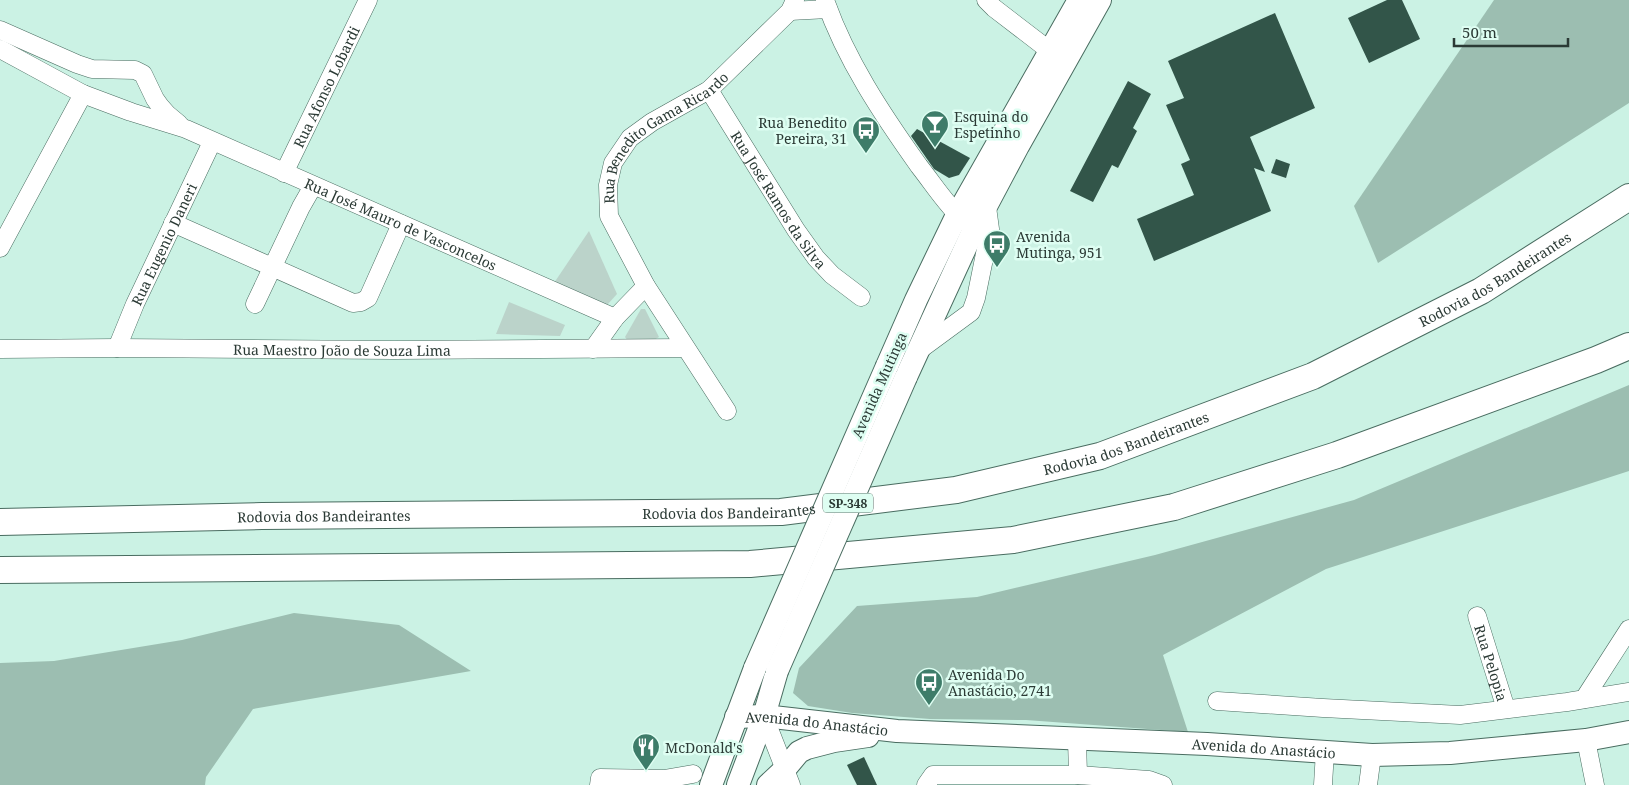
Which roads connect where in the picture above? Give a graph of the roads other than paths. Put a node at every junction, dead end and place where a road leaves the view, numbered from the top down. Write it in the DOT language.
graph roads {
  1 [pos="368,0"];
  2 [pos="986,0"];
  3 [pos="1079,0"];
  4 [pos="1100,0"];
  5 [pos="826,4"];
  6 [pos="792,6"];
  7 [pos="0,30"];
  8 [pos="0,49"];
  9 [pos="1050,51"];
  10 [pos="114,70"];
  11 [pos="149,85"];
  12 [pos="1049,89"];
  13 [pos="709,90"];
  14 [pos="83,94"];
  15 [pos="105,102"];
  16 [pos="131,112"];
  17 [pos="186,129"];
  18 [pos="212,142"];
  19 [pos="284,173"];
  20 [pos="314,186"];
  21 [pos="1629,197"];
  22 [pos="986,207"];
  23 [pos="966,222"];
  24 [pos="173,223"];
  25 [pos="400,224"];
  26 [pos="0,248"];
  27 [pos="272,268"];
  28 [pos="646,286"];
  29 [pos="860,297"];
  30 [pos="255,304"];
  31 [pos="615,318"];
  32 [pos="1629,346"];
  33 [pos="117,348"];
  34 [pos="685,348"];
  35 [pos="0,349"];
  36 [pos="593,349"];
  37 [pos="918,351"];
  38 [pos="727,411"];
  39 [pos="0,522"];
  40 [pos="0,570"];
  41 [pos="1477,616"];
  42 [pos="1629,629"];
  43 [pos="1629,692"];
  44 [pos="1584,699"];
  45 [pos="1217,701"];
  46 [pos="1506,709"];
  47 [pos="764,716"];
  48 [pos="736,717"];
  49 [pos="897,731"];
  50 [pos="1629,732"];
  51 [pos="1077,739"];
  52 [pos="1586,740"];
  53 [pos="1325,751"];
  54 [pos="1372,755"];
  55 [pos="719,761"];
  56 [pos="1078,775"];
  57 [pos="702,779"];
  58 [pos="781,780"];
  59 [pos="599,785"];
  60 [pos="716,785"];
  61 [pos="738,785"];
  62 [pos="926,785"];
  63 [pos="1163,785"];
  64 [pos="1322,785"];
  65 [pos="1368,785"];
  66 [pos="1595,785"];
  1 -- 19 [label="street, Rua Afonso Lobardi"];
  2 -- 9 [label="street"];
  3 -- 9 [label="main road, Avenida Mutinga"];
  4 -- 12 [label="main road, Avenida Mutinga"];
  5 -- 6 [label="street, Rua Benedito Gama Ricardo"];
  5 -- 23 [label="street"];
  6 -- 13 [label="street, Rua Benedito Gama Ricardo"];
  7 -- 10 [label="street, Rua José Mauro de Vasconcelos"];
  8 -- 14 [label="street, Rua José Mauro de Vasconcelos"];
  9 -- 12 [label="street"];
  9 -- 23 [label="main road, Avenida Mutinga"];
  10 -- 11 [label="street, Rua José Mauro de Vasconcelos"];
  10 -- 15 [label="street"];
  11 -- 16 [label="street"];
  11 -- 17 [label="street, Rua José Mauro de Vasconcelos"];
  12 -- 22 [label="main road, Avenida Mutinga"];
  13 -- 28 [label="street, Rua Benedito Gama Ricardo"];
  13 -- 29 [label="street, Rua José Ramos da Silva"];
  14 -- 15 [label="street, Rua José Mauro de Vasconcelos"];
  14 -- 26 [label="street"];
  15 -- 16 [label="street, Rua José Mauro de Vasconcelos"];
  16 -- 17 [label="street, Rua José Mauro de Vasconcelos"];
  17 -- 18 [label="street, Rua José Mauro de Vasconcelos"];
  18 -- 19 [label="street, Rua José Mauro de Vasconcelos"];
  18 -- 24 [label="street, Rua Eugenio Daneri"];
  19 -- 20 [label="street, Rua José Mauro de Vasconcelos"];
  20 -- 25 [label="street, Rua José Mauro de Vasconcelos"];
  20 -- 27 [label="street"];
  21 -- 39 [label="highway, Rodovia dos Bandeirantes / SP-348"];
  22 -- 23 [label="main road, Avenida Mutinga"];
  22 -- 37 [label="street"];
  23 -- 37 [label="main road, Avenida Mutinga"];
  23 -- 48 [label="main road, Avenida Mutinga, bridge"];
  24 -- 27 [label="street"];
  24 -- 33 [label="street, Rua Eugenio Daneri"];
  25 -- 27 [label="street"];
  25 -- 31 [label="street, Rua José Mauro de Vasconcelos"];
  27 -- 30 [label="street"];
  28 -- 31 [label="street"];
  28 -- 34 [label="street, Rua Benedito Gama Ricardo"];
  31 -- 36 [label="street"];
  32 -- 40 [label="highway"];
  33 -- 35 [label="street, Rua Maestro João de Souza Lima"];
  33 -- 36 [label="street, Rua Maestro João de Souza Lima"];
  34 -- 36 [label="street, Rua Maestro João de Souza Lima"];
  34 -- 38 [label="street, Rua Benedito Gama Ricardo"];
  37 -- 47 [label="main road, Avenida Mutinga, bridge"];
  41 -- 46 [label="street, Rua Pelopia"];
  42 -- 44 [label="street"];
  43 -- 44 [label="street"];
  44 -- 46 [label="street"];
  45 -- 46 [label="street"];
  47 -- 48 [label="main road, Avenida do Anastácio"];
  47 -- 49 [label="main road, Avenida do Anastácio"];
  47 -- 58 [label="street"];
  47 -- 61 [label="main road, Avenida Mutinga"];
  48 -- 55 [label="main road, Avenida Mutinga"];
  49 -- 51 [label="main road, Avenida do Anastácio"];
  49 -- 58 [label="main road, Avenida do Anastácio"];
  50 -- 52 [label="main road, Avenida do Anastácio"];
  51 -- 53 [label="main road, Avenida do Anastácio"];
  51 -- 56 [label="street"];
  52 -- 54 [label="main road, Avenida do Anastácio"];
  52 -- 66 [label="street"];
  53 -- 54 [label="main road, Avenida do Anastácio"];
  53 -- 64 [label="street"];
  54 -- 65 [label="street"];
  55 -- 57 [label="main road, Avenida Mutinga"];
  55 -- 60 [label="main road"];
  56 -- 62 [label="street"];
  56 -- 63 [label="street"];
  57 -- 59 [label="street"];
}
